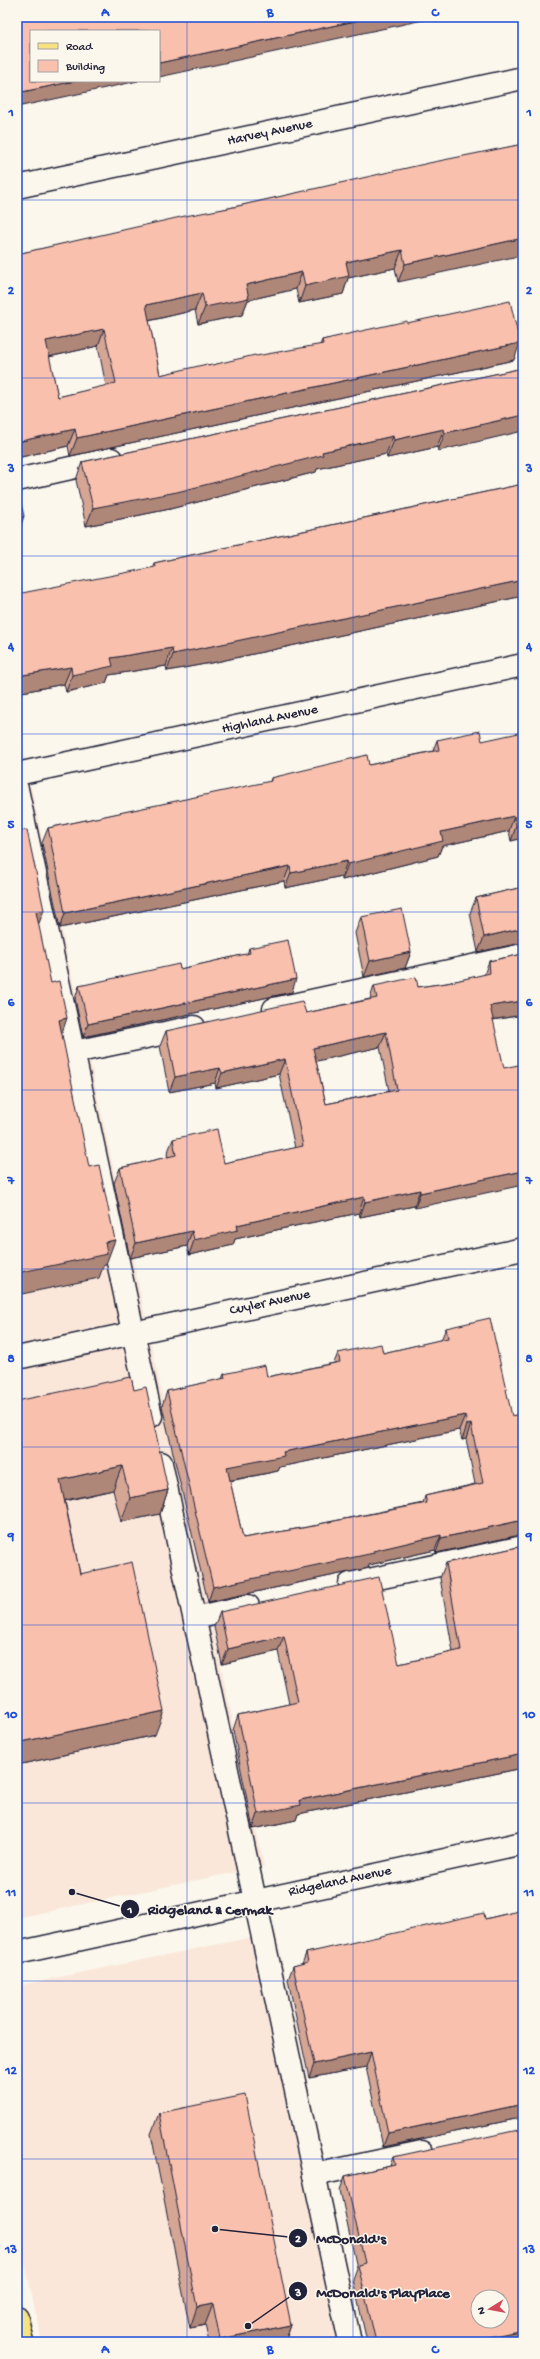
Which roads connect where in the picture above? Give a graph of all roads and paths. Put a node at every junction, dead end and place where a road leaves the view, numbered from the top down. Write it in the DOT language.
graph roads {
  1 [pos="523,78"];
  2 [pos="17,187"];
  3 [pos="134,454"];
  4 [pos="17,480"];
  5 [pos="523,665"];
  6 [pos="17,774"];
  7 [pos="17,789"];
  8 [pos="523,956"];
  9 [pos="252,1014"];
  10 [pos="213,1022"];
  11 [pos="74,1052"];
  12 [pos="523,1249"];
  13 [pos="134,1333"];
  14 [pos="17,1358"];
  15 [pos="523,1547"];
  16 [pos="328,1589"];
  17 [pos="265,1603"];
  18 [pos="195,1618"];
  19 [pos="523,1843"];
  20 [pos="256,1901"];
  21 [pos="17,1953"];
  22 [pos="446,2147"];
  23 [pos="314,2175"];
  24 [pos="17,2318"];
  25 [pos="22,2342"];
  26 [pos="350,2342"];
  1 -- 2 [label="street, Harvey Avenue"];
  3 -- 4 [label="street"];
  5 -- 6 [label="street, Highland Avenue"];
  7 -- 11 [label="street"];
  8 -- 9 [label="street"];
  10 -- 11 [label="street"];
  11 -- 13 [label="street"];
  12 -- 13 [label="street, Cuyler Avenue"];
  13 -- 14 [label="street, Cuyler Avenue"];
  13 -- 18 [label="street"];
  15 -- 16 [label="street"];
  17 -- 18 [label="street"];
  18 -- 20 [label="street"];
  19 -- 20 [label="street, Ridgeland Avenue"];
  20 -- 21 [label="street, Ridgeland Avenue"];
  20 -- 23 [label="street"];
  22 -- 23 [label="street"];
  23 -- 26 [label="street"];
  24 -- 25 [label="main road"];
}
